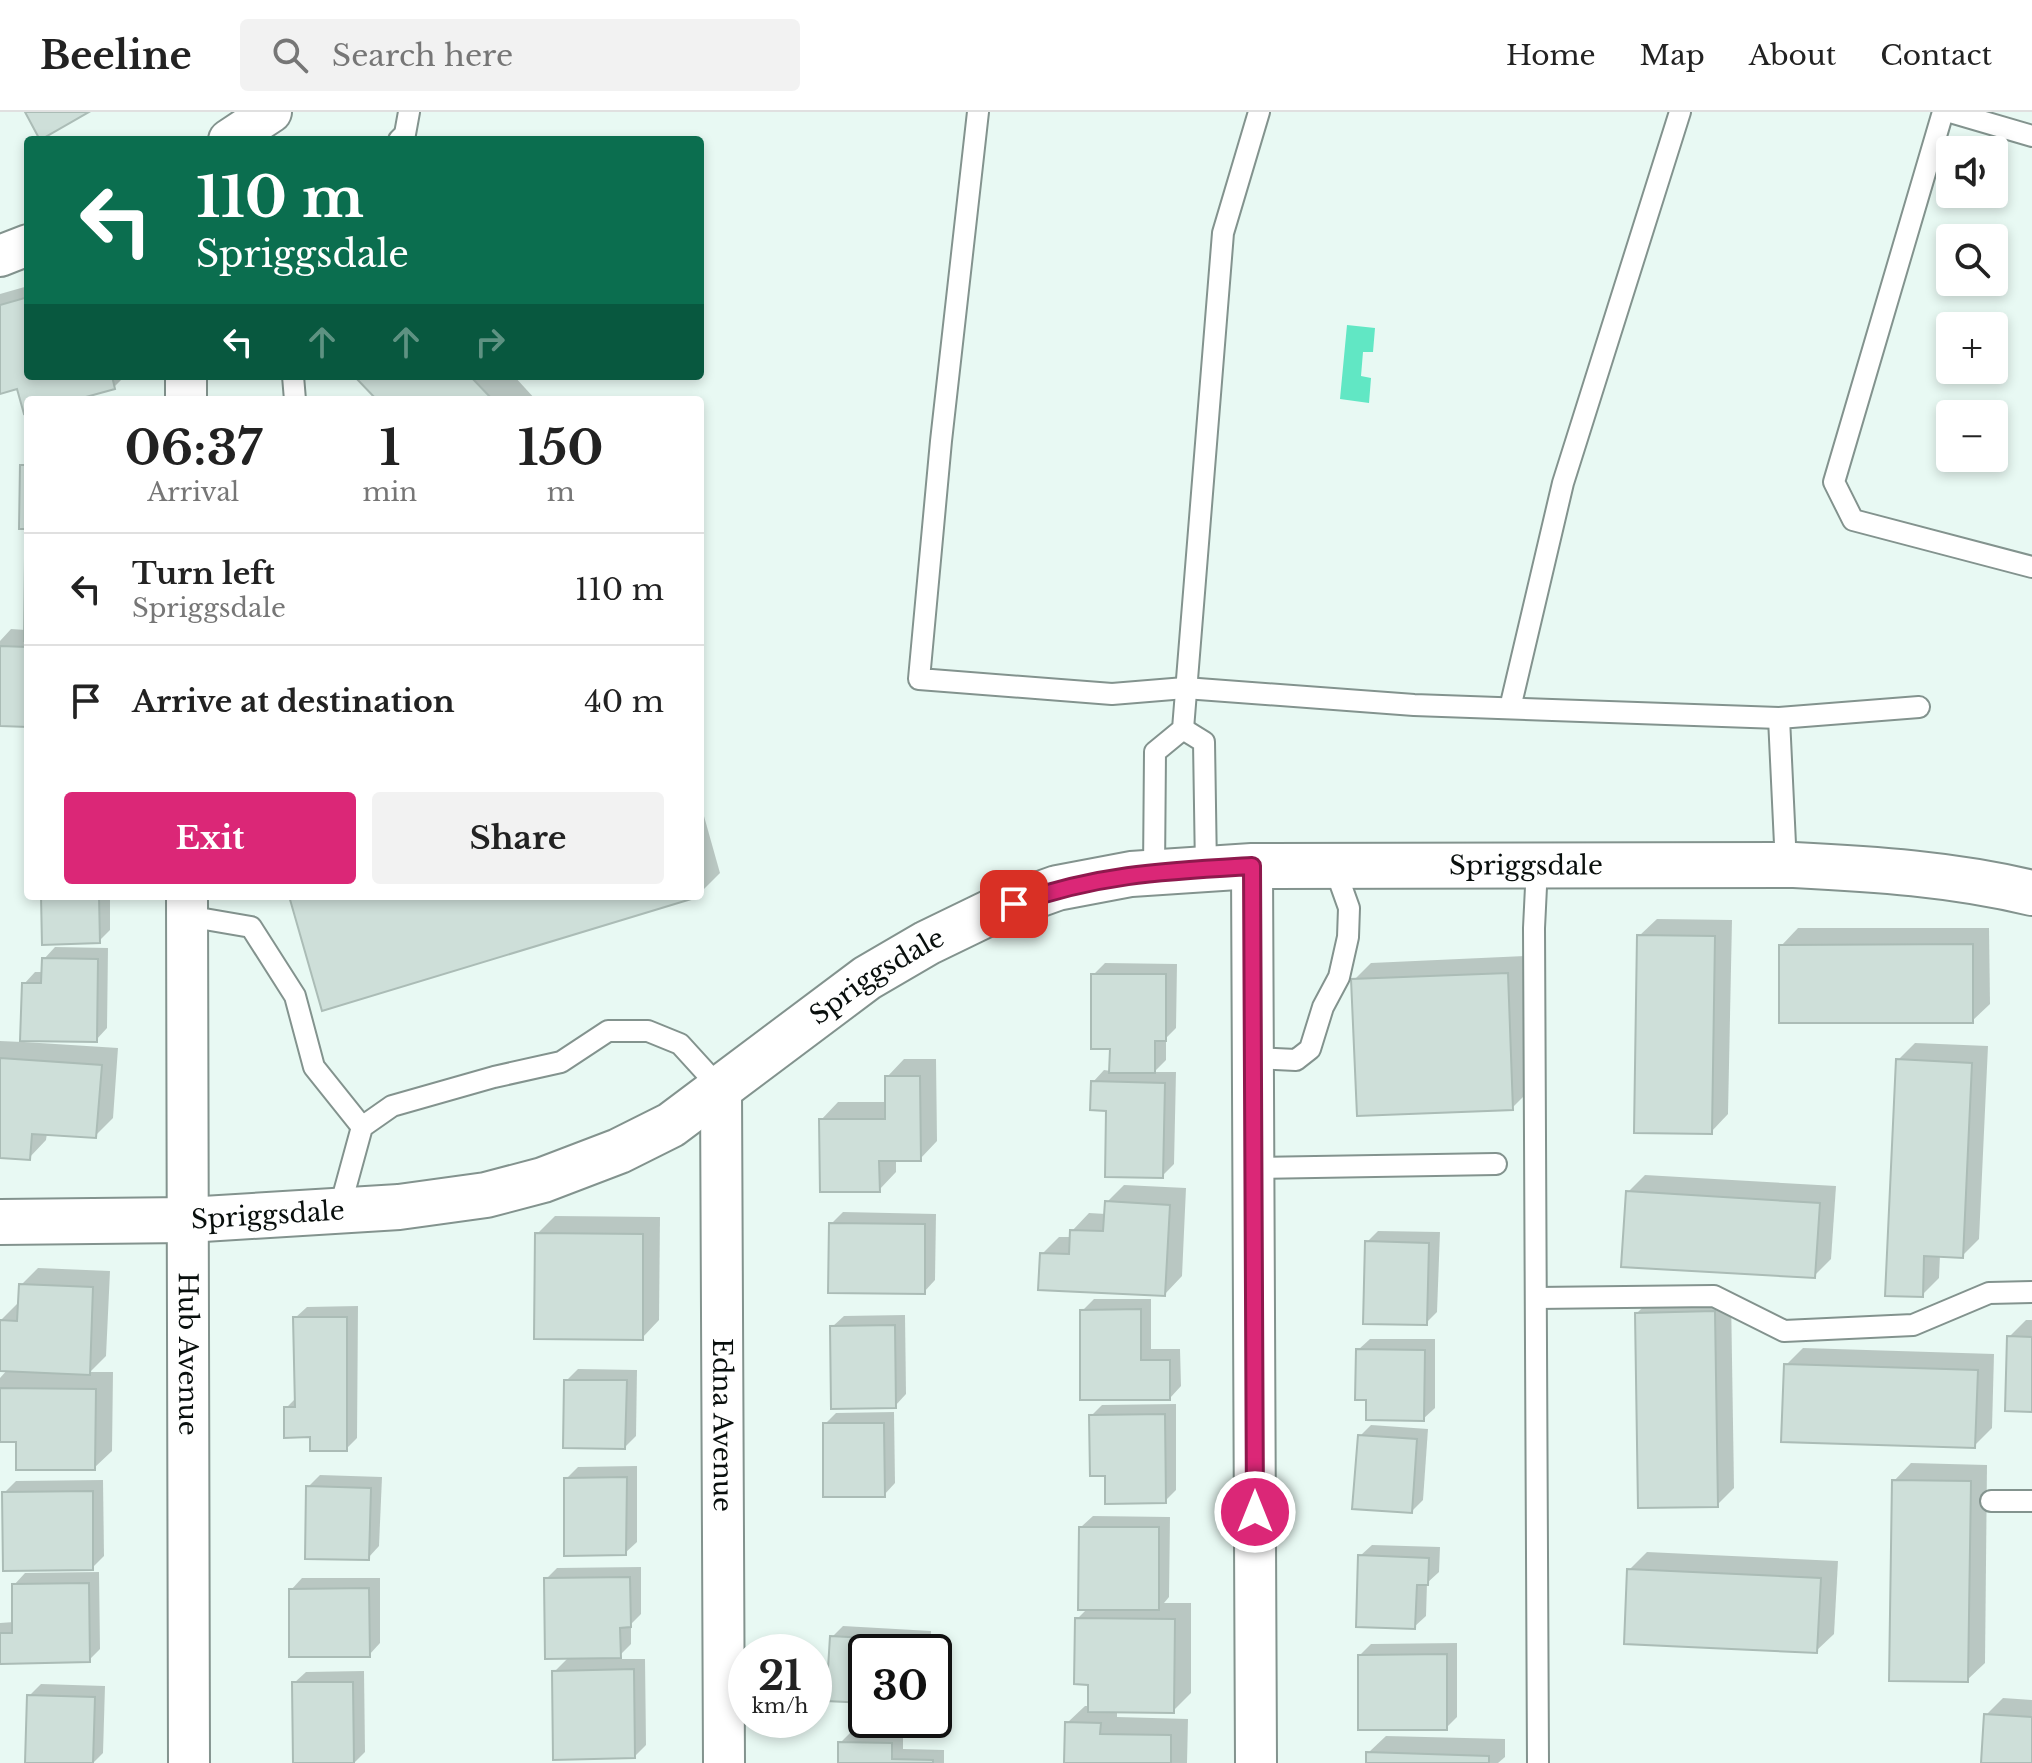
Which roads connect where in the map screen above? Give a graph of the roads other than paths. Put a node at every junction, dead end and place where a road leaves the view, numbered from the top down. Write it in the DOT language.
graph roads {
  1 [pos="271,112"];
  2 [pos="409,112"];
  3 [pos="978,112"];
  4 [pos="1259,112"];
  5 [pos="1680,112"];
  6 [pos="1943,112"];
  7 [pos="1950,112"];
  8 [pos="235,136"];
  9 [pos="403,136"];
  10 [pos="2032,136"];
  11 [pos="24,247"];
  12 [pos="0,256"];
  13 [pos="2032,567"];
  14 [pos="1185,688"];
  15 [pos="1919,707"];
  16 [pos="1510,708"];
  17 [pos="1779,718"];
  18 [pos="1183,729"];
  19 [pos="1786,865"];
  20 [pos="1252,866"];
  21 [pos="1334,866"];
  22 [pos="1537,866"];
  23 [pos="1206,869"];
  24 [pos="1154,872"];
  25 [pos="2032,891"];
  26 [pos="187,906"];
  27 [pos="1253,1058"];
  28 [pos="721,1089"];
  29 [pos="362,1127"];
  30 [pos="1496,1164"];
  31 [pos="1253,1168"];
  32 [pos="339,1211"];
  33 [pos="187,1220"];
  34 [pos="0,1222"];
  35 [pos="2032,1292"];
  36 [pos="1536,1298"];
  37 [pos="1991,1501"];
  38 [pos="2032,1501"];
  39 [pos="189,1763"];
  40 [pos="724,1763"];
  41 [pos="1256,1763"];
  42 [pos="1538,1763"];
  1 -- 8 [label="street"];
  2 -- 9 [label="lane"];
  3 -- 14 [label="lane"];
  4 -- 14 [label="lane"];
  5 -- 16 [label="lane"];
  6 -- 13 [label="lane"];
  7 -- 10 [label="lane"];
  11 -- 12 [label="street"];
  14 -- 16 [label="lane"];
  14 -- 18 [label="lane"];
  15 -- 17 [label="lane"];
  16 -- 17 [label="lane"];
  17 -- 19 [label="lane"];
  18 -- 23 [label="lane"];
  18 -- 24 [label="lane"];
  19 -- 22 [label="street, Spriggsdale"];
  19 -- 25 [label="street, Spriggsdale"];
  20 -- 21 [label="street, Spriggsdale"];
  20 -- 23 [label="street, Spriggsdale"];
  20 -- 27 [label="street"];
  21 -- 22 [label="street, Spriggsdale"];
  21 -- 27 [label="lane"];
  22 -- 36 [label="lane"];
  23 -- 24 [label="street, Spriggsdale"];
  24 -- 28 [label="street, Spriggsdale"];
  26 -- 29 [label="lane"];
  26 -- 33 [label="street, Hub Avenue"];
  27 -- 31 [label="street"];
  28 -- 29 [label="lane"];
  28 -- 32 [label="street, Spriggsdale"];
  28 -- 40 [label="street, Edna Avenue"];
  29 -- 32 [label="lane"];
  30 -- 31 [label="lane"];
  31 -- 41 [label="street"];
  32 -- 33 [label="street, Spriggsdale"];
  33 -- 34 [label="street, Spriggsdale"];
  33 -- 39 [label="street, Hub Avenue"];
  35 -- 36 [label="lane"];
  36 -- 42 [label="lane"];
  37 -- 38 [label="lane"];
}
